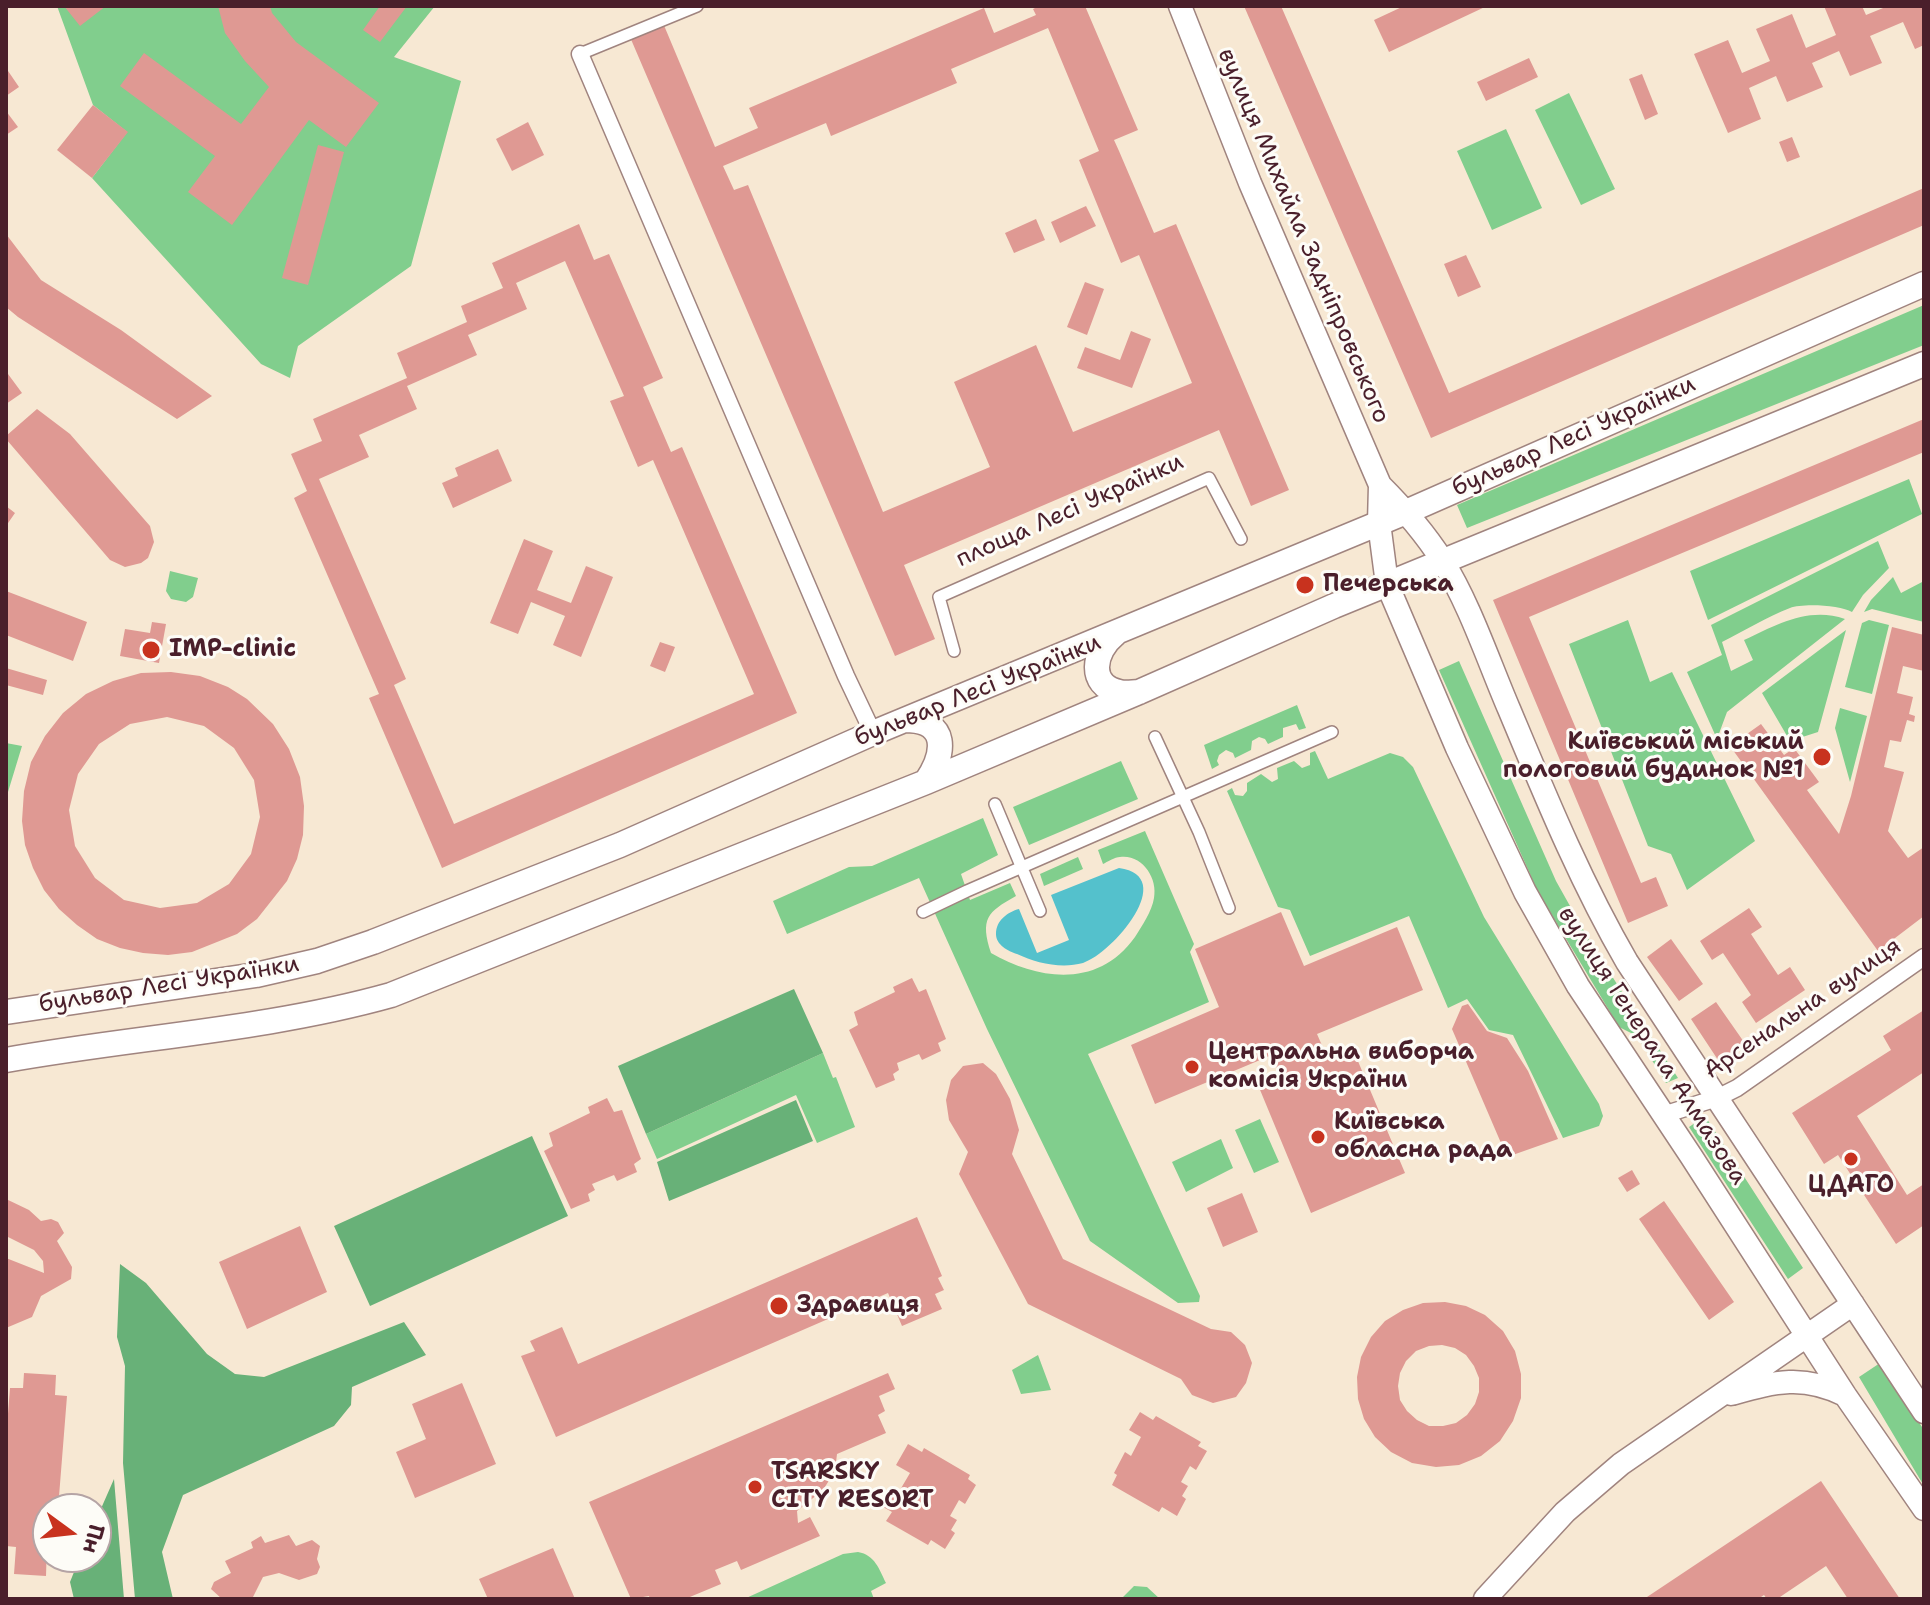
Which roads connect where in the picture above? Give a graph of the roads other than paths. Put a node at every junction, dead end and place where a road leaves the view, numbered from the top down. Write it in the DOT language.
graph roads {
  1 [pos="697,6"];
  2 [pos="1180,6"];
  3 [pos="580,54"];
  4 [pos="1924,284"];
  5 [pos="1924,364"];
  6 [pos="1380,485"];
  7 [pos="1406,512"];
  8 [pos="1379,523"];
  9 [pos="1241,539"];
  10 [pos="1442,561"];
  11 [pos="1387,584"];
  12 [pos="1116,634"];
  13 [pos="954,651"];
  14 [pos="1139,692"];
  15 [pos="905,720"];
  16 [pos="1332,732"];
  17 [pos="873,733"];
  18 [pos="1155,737"];
  19 [pos="926,782"];
  20 [pos="1182,797"];
  21 [pos="995,804"];
  22 [pos="1022,867"];
  23 [pos="1229,908"];
  24 [pos="1040,911"];
  25 [pos="923,912"];
  26 [pos="1924,957"];
  27 [pos="6,1012"];
  28 [pos="6,1060"];
  29 [pos="1717,1098"];
  30 [pos="1663,1115"];
  31 [pos="1853,1304"];
  32 [pos="1807,1335"];
  33 [pos="1845,1395"];
  34 [pos="1715,1398"];
  35 [pos="1924,1412"];
  36 [pos="1924,1509"];
  37 [pos="1485,1599"];
  1 -- 3 [label="street"];
  2 -- 6 [label="main road, вулиця Михайла Задніпровського"];
  3 -- 17 [label="street"];
  4 -- 7 [label="main road, бульвар Лесі Українки"];
  5 -- 10 [label="main road, бульвар Лесі Українки"];
  6 -- 7 [label="main road, вулиця Михайла Задніпровського"];
  6 -- 8 [label="main road, вулиця Михайла Задніпровського"];
  7 -- 8 [label="main road, бульвар Лесі Українки"];
  7 -- 10 [label="main road"];
  8 -- 11 [label="main road"];
  8 -- 12 [label="main road, бульвар Лесі Українки"];
  9 -- 13 [label="street, площа Лесі Українки"];
  10 -- 11 [label="main road, бульвар Лесі Українки"];
  10 -- 29 [label="main road, вулиця Генерала Алмазова"];
  11 -- 14 [label="main road, бульвар Лесі Українки"];
  11 -- 30 [label="main road, вулиця Генерала Алмазова"];
  12 -- 14 [label="main road"];
  12 -- 15 [label="main road, бульвар Лесі Українки"];
  14 -- 19 [label="main road, бульвар Лесі Українки"];
  15 -- 17 [label="main road, бульвар Лесі Українки"];
  15 -- 19 [label="main road"];
  16 -- 20 [label="street"];
  17 -- 27 [label="main road, бульвар Лесі Українки"];
  18 -- 20 [label="street"];
  19 -- 28 [label="main road, бульвар Лесі Українки"];
  20 -- 22 [label="street"];
  20 -- 23 [label="street"];
  21 -- 22 [label="street"];
  22 -- 24 [label="street"];
  22 -- 25 [label="street"];
  26 -- 29 [label="street, Арсенальна вулиця"];
  29 -- 30 [label="street, Арсенальна вулиця"];
  29 -- 31 [label="main road, вулиця Генерала Алмазова"];
  30 -- 32 [label="main road, вулиця Генерала Алмазова"];
  31 -- 32 [label="main road"];
  31 -- 35 [label="main road, вулиця Генерала Алмазова"];
  32 -- 33 [label="main road, вулиця Генерала Алмазова"];
  32 -- 34 [label="main road"];
  33 -- 34 [label="main road"];
  33 -- 36 [label="main road, вулиця Генерала Алмазова"];
  34 -- 37 [label="main road"];
}
